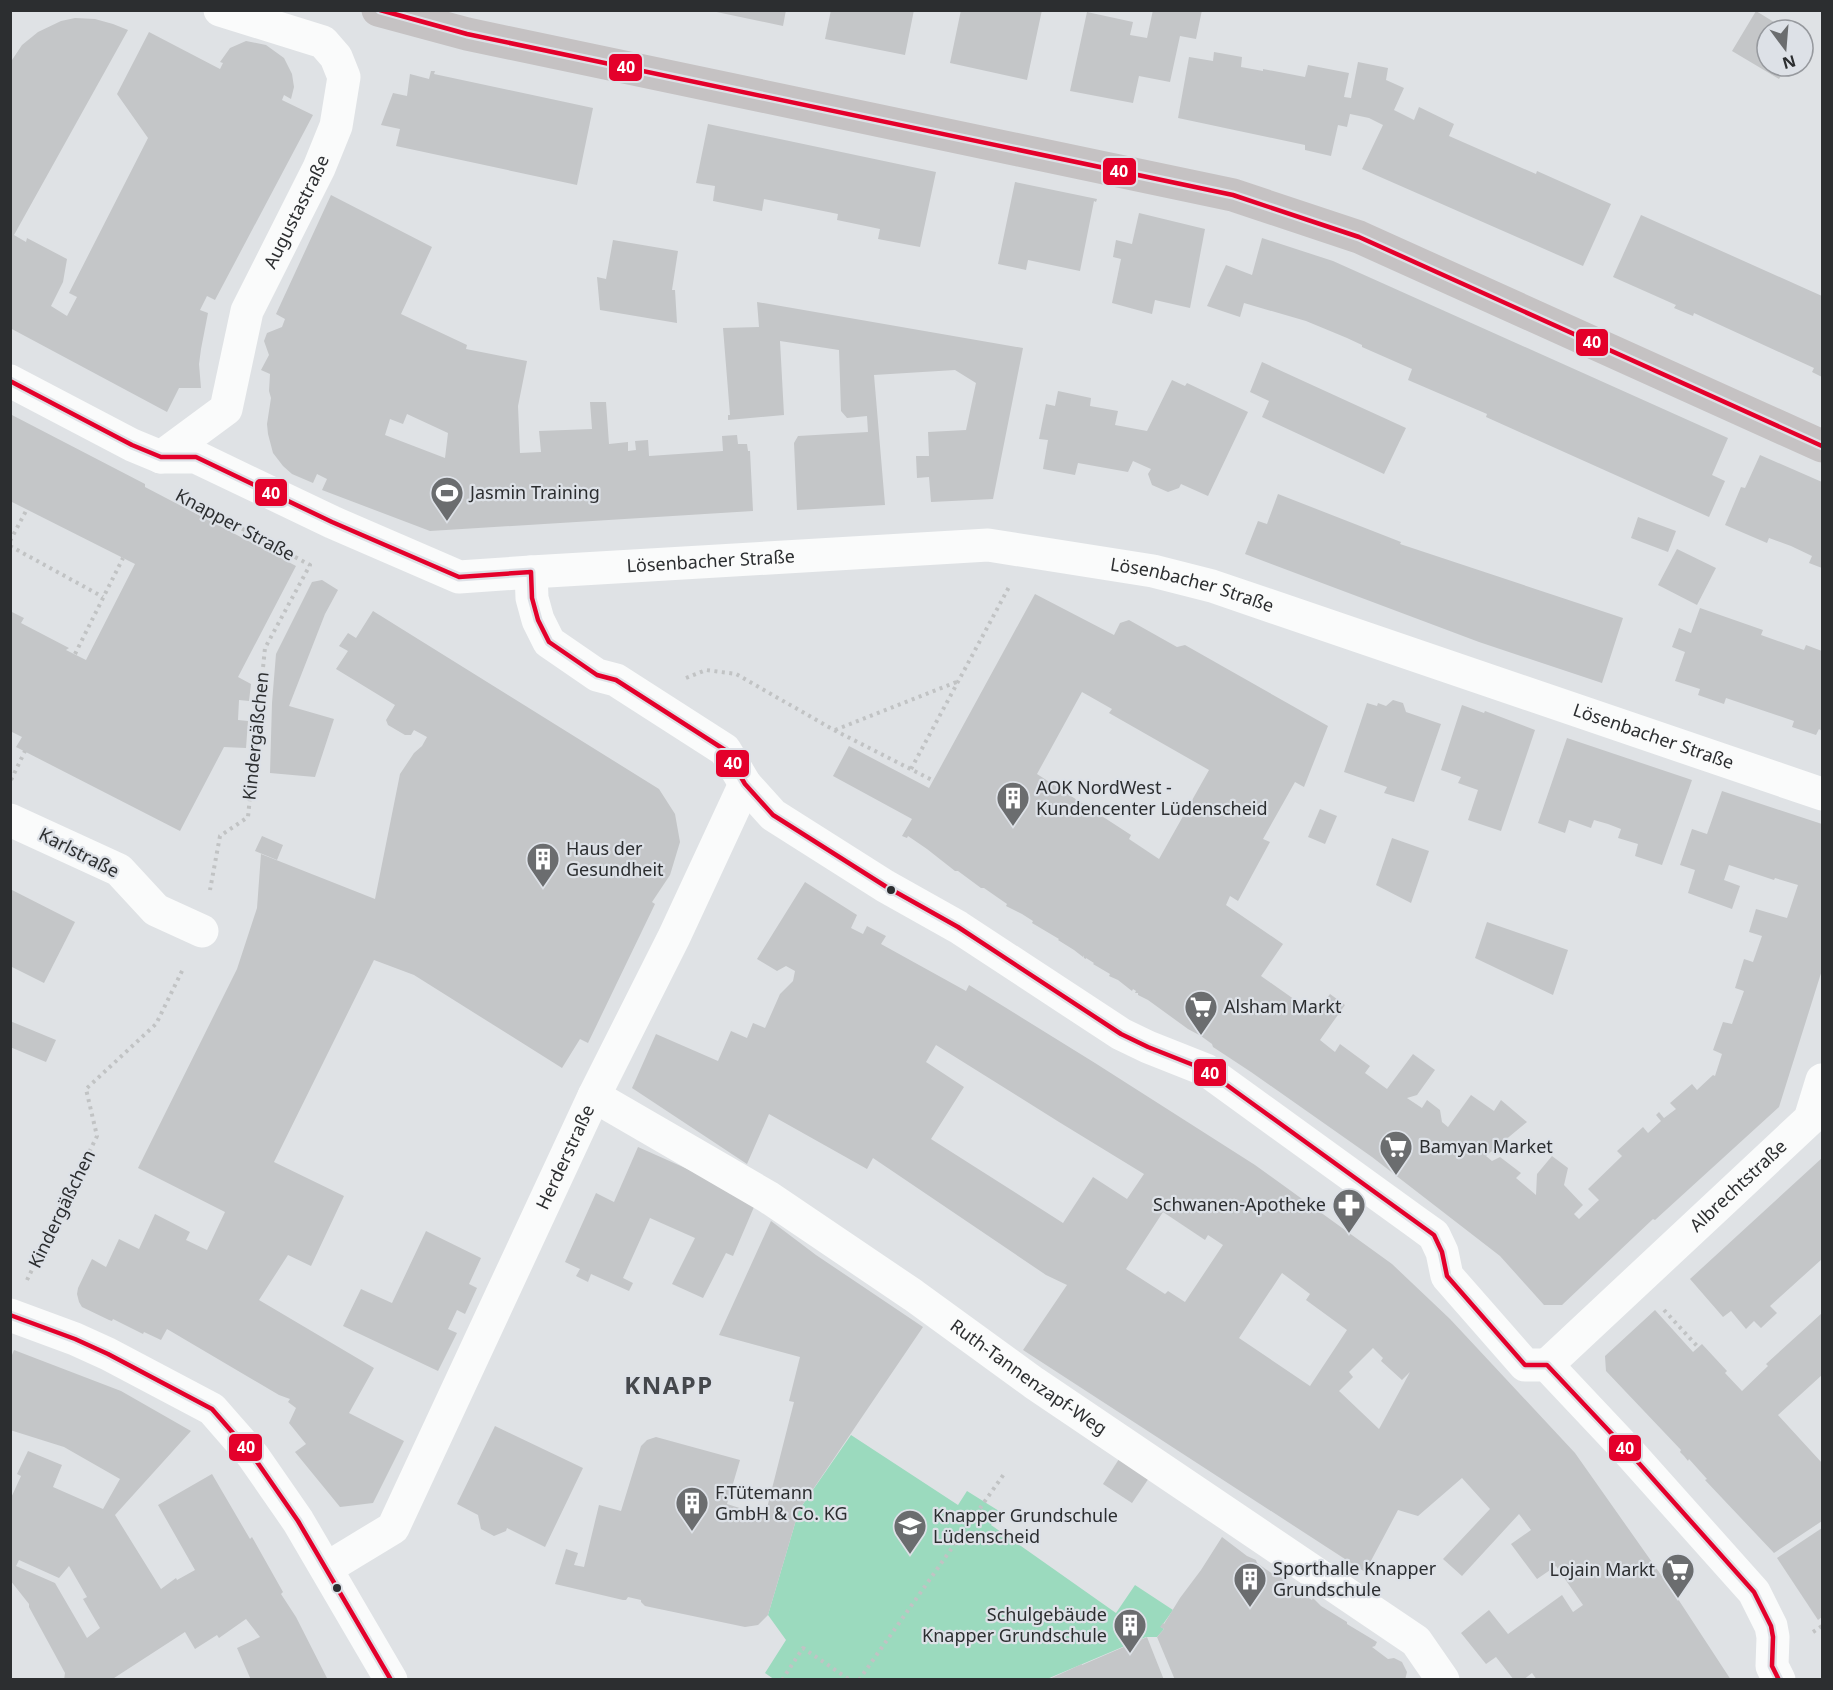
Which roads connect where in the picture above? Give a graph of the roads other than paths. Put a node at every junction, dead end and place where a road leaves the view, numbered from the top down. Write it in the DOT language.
graph roads {
  1 [pos="220,10"];
  2 [pos="381,11"];
  3 [pos="10,381"];
  4 [pos="1822,446"];
  5 [pos="161,457"];
  6 [pos="531,572"];
  7 [pos="745,783"];
  8 [pos="1822,794"];
  9 [pos="10,820"];
  10 [pos="202,932"];
  11 [pos="1822,1080"];
  12 [pos="594,1096"];
  13 [pos="10,1315"];
  14 [pos="1547,1365"];
  15 [pos="327,1568"];
  16 [pos="391,1680"];
  17 [pos="1443,1680"];
  18 [pos="1779,1680"];
  1 -- 5 [label="street, Augustastraße"];
  2 -- 4 [label="main road"];
  3 -- 5 [label="street"];
  5 -- 6 [label="street"];
  6 -- 7 [label="street"];
  6 -- 8 [label="street, Lösenbacher Straße"];
  7 -- 12 [label="street, Herderstraße"];
  7 -- 14 [label="street"];
  9 -- 10 [label="street, Karlstraße"];
  11 -- 14 [label="street, Albrechtstraße"];
  12 -- 15 [label="street, Herderstraße"];
  12 -- 17 [label="street, Ruth-Tannenzapf-Weg"];
  13 -- 15 [label="street"];
  14 -- 18 [label="street"];
  15 -- 16 [label="street"];
}
